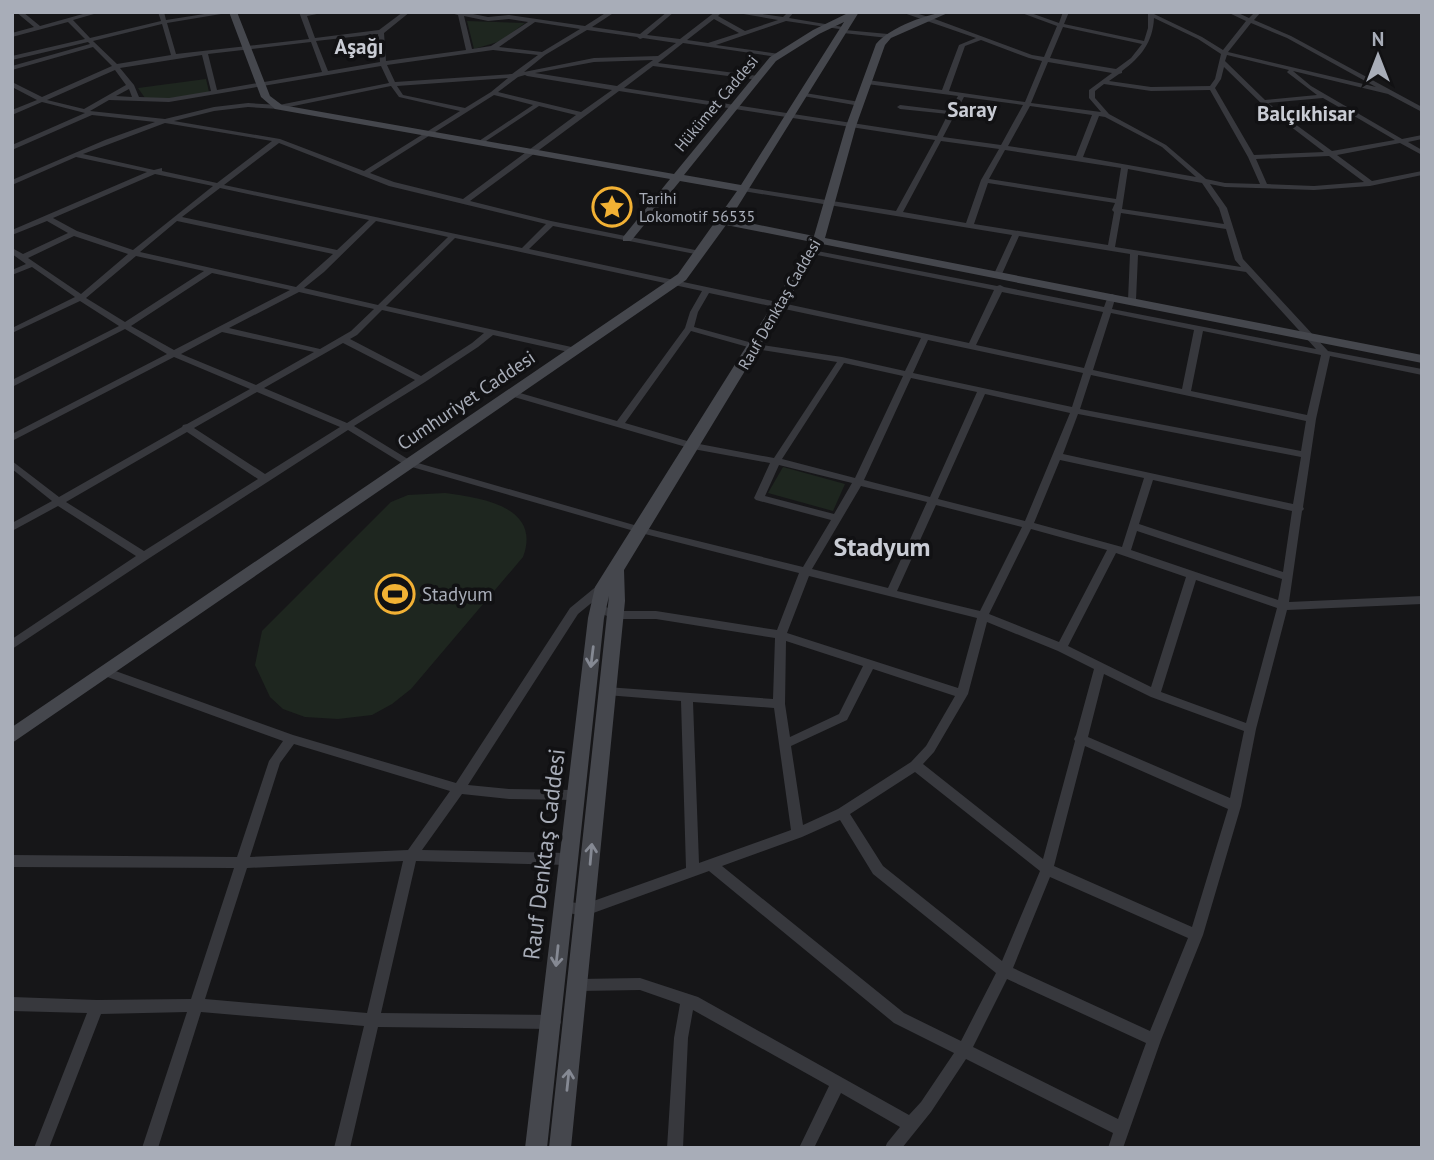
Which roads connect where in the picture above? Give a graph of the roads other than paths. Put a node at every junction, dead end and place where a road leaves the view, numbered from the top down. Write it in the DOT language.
graph roads {
  1 [pos="19,12"];
  2 [pos="98,12"];
  3 [pos="161,12"];
  4 [pos="232,12"];
  5 [pos="324,12"];
  6 [pos="407,12"];
  7 [pos="612,12"];
  8 [pos="671,12"];
  9 [pos="735,12"];
  10 [pos="791,12"];
  11 [pos="904,12"];
  12 [pos="946,12"];
  13 [pos="1022,12"];
  14 [pos="1066,12"];
  15 [pos="1230,12"];
  16 [pos="1258,12"];
  17 [pos="456,13"];
  18 [pos="303,14"];
  19 [pos="716,14"];
  20 [pos="854,14"];
  21 [pos="1151,14"];
  22 [pos="512,15"];
  23 [pos="69,19"];
  24 [pos="930,19"];
  25 [pos="784,20"];
  26 [pos="1251,20"];
  27 [pos="533,21"];
  28 [pos="164,22"];
  29 [pos="1060,24"];
  30 [pos="827,26"];
  31 [pos="38,27"];
  32 [pos="586,30"];
  33 [pos="845,30"];
  34 [pos="381,32"];
  35 [pos="744,33"];
  36 [pos="12,35"];
  37 [pos="888,36"];
  38 [pos="640,37"];
  39 [pos="85,38"];
  40 [pos="982,38"];
  41 [pos="314,40"];
  42 [pos="681,43"];
  43 [pos="1146,43"];
  44 [pos="93,45"];
  45 [pos="706,46"];
  46 [pos="247,47"];
  47 [pos="493,48"];
  48 [pos="204,52"];
  49 [pos="470,52"];
  50 [pos="1224,53"];
  51 [pos="543,54"];
  52 [pos="778,55"];
  53 [pos="174,56"];
  54 [pos="12,58"];
  55 [pos="1046,59"];
  56 [pos="656,61"];
  57 [pos="1224,63"];
  58 [pos="381,64"];
  59 [pos="118,66"];
  60 [pos="12,68"];
  61 [pos="1286,69"];
  62 [pos="1120,72"];
  63 [pos="326,74"];
  64 [pos="527,74"];
  65 [pos="512,76"];
  66 [pos="758,78"];
  67 [pos="867,82"];
  68 [pos="1105,82"];
  69 [pos="12,84"];
  70 [pos="392,84"];
  71 [pos="131,85"];
  72 [pos="262,86"];
  73 [pos="1212,88"];
  74 [pos="616,89"];
  75 [pos="946,92"];
  76 [pos="215,93"];
  77 [pos="492,93"];
  78 [pos="1392,93"];
  79 [pos="805,95"];
  80 [pos="962,95"];
  81 [pos="1324,96"];
  82 [pos="107,99"];
  83 [pos="137,100"];
  84 [pos="44,101"];
  85 [pos="1263,102"];
  86 [pos="538,104"];
  87 [pos="860,104"];
  88 [pos="1027,105"];
  89 [pos="279,107"];
  90 [pos="900,107"];
  91 [pos="733,108"];
  92 [pos="466,110"];
  93 [pos="1422,110"];
  94 [pos="1349,111"];
  95 [pos="88,112"];
  96 [pos="12,113"];
  97 [pos="953,113"];
  98 [pos="580,114"];
  99 [pos="1096,114"];
  100 [pos="1107,115"];
  101 [pos="791,117"];
  102 [pos="164,121"];
  103 [pos="1288,123"];
  104 [pos="851,126"];
  105 [pos="429,132"];
  106 [pos="1422,136"];
  107 [pos="940,139"];
  108 [pos="278,140"];
  109 [pos="1401,141"];
  110 [pos="481,142"];
  111 [pos="12,148"];
  112 [pos="1003,149"];
  113 [pos="529,152"];
  114 [pos="1422,153"];
  115 [pos="1329,154"];
  116 [pos="76,155"];
  117 [pos="1252,157"];
  118 [pos="1079,158"];
  119 [pos="1125,166"];
  120 [pos="159,170"];
  121 [pos="365,173"];
  122 [pos="1422,173"];
  123 [pos="675,178"];
  124 [pos="985,180"];
  125 [pos="1203,181"];
  126 [pos="12,183"];
  127 [pos="219,183"];
  128 [pos="1370,184"];
  129 [pos="1265,187"];
  130 [pos="743,190"];
  131 [pos="465,201"];
  132 [pos="829,204"];
  133 [pos="1117,206"];
  134 [pos="898,214"];
  135 [pos="48,218"];
  136 [pos="176,218"];
  137 [pos="373,220"];
  138 [pos="723,221"];
  139 [pos="551,223"];
  140 [pos="968,226"];
  141 [pos="1228,227"];
  142 [pos="12,233"];
  143 [pos="74,233"];
  144 [pos="1016,234"];
  145 [pos="453,236"];
  146 [pos="627,239"];
  147 [pos="818,239"];
  148 [pos="1111,249"];
  149 [pos="12,250"];
  150 [pos="523,251"];
  151 [pos="812,252"];
  152 [pos="132,253"];
  153 [pos="338,253"];
  154 [pos="700,254"];
  155 [pos="1134,254"];
  156 [pos="23,257"];
  157 [pos="33,264"];
  158 [pos="1247,270"];
  159 [pos="209,271"];
  160 [pos="12,273"];
  161 [pos="998,274"];
  162 [pos="674,284"];
  163 [pos="1000,287"];
  164 [pos="298,289"];
  165 [pos="707,289"];
  166 [pos="1112,296"];
  167 [pos="82,298"];
  168 [pos="1132,300"];
  169 [pos="779,305"];
  170 [pos="382,307"];
  171 [pos="1107,310"];
  172 [pos="125,326"];
  173 [pos="689,328"];
  174 [pos="1199,328"];
  175 [pos="220,329"];
  176 [pos="12,331"];
  177 [pos="492,331"];
  178 [pos="926,338"];
  179 [pos="1310,338"];
  180 [pos="343,339"];
  181 [pos="755,346"];
  182 [pos="971,347"];
  183 [pos="573,350"];
  184 [pos="320,351"];
  185 [pos="174,354"];
  186 [pos="1326,354"];
  187 [pos="1422,359"];
  188 [pos="842,360"];
  189 [pos="1087,371"];
  190 [pos="1422,372"];
  191 [pos="910,376"];
  192 [pos="422,380"];
  193 [pos="12,384"];
  194 [pos="254,389"];
  195 [pos="982,391"];
  196 [pos="1186,392"];
  197 [pos="510,393"];
  198 [pos="1075,411"];
  199 [pos="1311,419"];
  200 [pos="620,423"];
  201 [pos="186,427"];
  202 [pos="349,427"];
  203 [pos="12,438"];
  204 [pos="693,446"];
  205 [pos="1056,456"];
  206 [pos="1305,456"];
  207 [pos="776,461"];
  208 [pos="408,463"];
  209 [pos="12,464"];
  210 [pos="1149,477"];
  211 [pos="266,480"];
  212 [pos="858,482"];
  213 [pos="934,501"];
  214 [pos="59,502"];
  215 [pos="1299,509"];
  216 [pos="837,518"];
  217 [pos="1029,525"];
  218 [pos="1133,526"];
  219 [pos="12,528"];
  220 [pos="641,530"];
  221 [pos="1113,548"];
  222 [pos="1125,553"];
  223 [pos="144,556"];
  224 [pos="616,570"];
  225 [pos="806,570"];
  226 [pos="1192,575"];
  227 [pos="1287,577"];
  228 [pos="603,587"];
  229 [pos="891,591"];
  230 [pos="1422,600"];
  231 [pos="1283,606"];
  232 [pos="607,612"];
  233 [pos="983,616"];
  234 [pos="781,635"];
  235 [pos="14,642"];
  236 [pos="1062,648"];
  237 [pos="870,664"];
  238 [pos="1100,669"];
  239 [pos="106,672"];
  240 [pos="606,691"];
  241 [pos="962,694"];
  242 [pos="1155,694"];
  243 [pos="687,699"];
  244 [pos="779,704"];
  245 [pos="1250,729"];
  246 [pos="12,736"];
  247 [pos="290,739"];
  248 [pos="1080,739"];
  249 [pos="785,744"];
  250 [pos="915,765"];
  251 [pos="459,789"];
  252 [pos="576,795"];
  253 [pos="1235,806"];
  254 [pos="842,813"];
  255 [pos="798,833"];
  256 [pos="411,855"];
  257 [pos="568,859"];
  258 [pos="12,861"];
  259 [pos="243,863"];
  260 [pos="711,866"];
  261 [pos="1047,869"];
  262 [pos="693,871"];
  263 [pos="562,907"];
  264 [pos="585,910"];
  265 [pos="1196,935"];
  266 [pos="1004,971"];
  267 [pos="579,985"];
  268 [pos="688,1001"];
  269 [pos="12,1004"];
  270 [pos="196,1005"];
  271 [pos="97,1007"];
  272 [pos="370,1020"];
  273 [pos="550,1022"];
  274 [pos="574,1022"];
  275 [pos="1154,1040"];
  276 [pos="964,1050"];
  277 [pos="838,1084"];
  278 [pos="910,1124"];
  279 [pos="1122,1129"];
  280 [pos="41,1148"];
  281 [pos="150,1148"];
  282 [pos="342,1148"];
  283 [pos="536,1148"];
  284 [pos="560,1148"];
  285 [pos="675,1148"];
  286 [pos="806,1148"];
  287 [pos="892,1148"];
  288 [pos="1115,1148"];
  1 -- 31 [label="street"];
  2 -- 23 [label="street"];
  3 -- 28 [label="street"];
  4 -- 28 [label="street"];
  4 -- 46 [label="street"];
  5 -- 18 [label="street"];
  6 -- 34 [label="street"];
  7 -- 32 [label="street"];
  8 -- 38 [label="street"];
  9 -- 25 [label="street"];
  10 -- 25 [label="street"];
  11 -- 24 [label="street"];
  12 -- 24 [label="street"];
  13 -- 29 [label="street"];
  14 -- 29 [label="street"];
  15 -- 26 [label="street"];
  16 -- 26 [label="street"];
  17 -- 22 [label="street"];
  17 -- 49 [label="street"];
  18 -- 41 [label="street"];
  19 -- 35 [label="street"];
  19 -- 42 [label="street"];
  20 -- 30 [label="street, Hükümet Caddesi"];
  20 -- 33 [label="street, Cumhuriyet Caddesi"];
  21 -- 43 [label="street"];
  21 -- 50 [label="street"];
  22 -- 27 [label="street"];
  23 -- 31 [label="street"];
  23 -- 39 [label="street"];
  24 -- 37 [label="street"];
  24 -- 40 [label="street"];
  25 -- 30 [label="street"];
  25 -- 35 [label="street"];
  26 -- 50 [label="street"];
  26 -- 78 [label="street"];
  27 -- 32 [label="street"];
  27 -- 47 [label="street"];
  28 -- 39 [label="street"];
  28 -- 53 [label="street"];
  29 -- 43 [label="street"];
  29 -- 55 [label="street"];
  30 -- 33 [label="street"];
  30 -- 52 [label="street, Hükümet Caddesi"];
  31 -- 36 [label="street"];
  32 -- 38 [label="street"];
  32 -- 51 [label="street"];
  33 -- 37 [label="street"];
  33 -- 79 [label="street, Cumhuriyet Caddesi"];
  34 -- 41 [label="street"];
  34 -- 58 [label="street"];
  35 -- 45 [label="street"];
  37 -- 67 [label="street, Rauf Denktaş Caddesi"];
  38 -- 42 [label="street"];
  39 -- 44 [label="street"];
  39 -- 54 [label="street"];
  40 -- 55 [label="street"];
  40 -- 75 [label="street"];
  41 -- 46 [label="street"];
  41 -- 63 [label="street"];
  42 -- 45 [label="street"];
  42 -- 56 [label="street"];
  43 -- 62 [label="street"];
  44 -- 59 [label="street"];
  44 -- 60 [label="street"];
  45 -- 52 [label="street"];
  46 -- 48 [label="street"];
  46 -- 72 [label="street"];
  47 -- 49 [label="street"];
  47 -- 51 [label="street"];
  48 -- 53 [label="street"];
  48 -- 76 [label="street"];
  49 -- 58 [label="street"];
  50 -- 57 [label="street"];
  50 -- 61 [label="street"];
  51 -- 65 [label="street"];
  52 -- 66 [label="street, Hükümet Caddesi"];
  53 -- 59 [label="street"];
  55 -- 62 [label="street"];
  55 -- 88 [label="street"];
  56 -- 64 [label="street"];
  56 -- 66 [label="street"];
  56 -- 74 [label="street"];
  57 -- 73 [label="street"];
  57 -- 85 [label="street"];
  58 -- 63 [label="street"];
  58 -- 70 [label="street"];
  59 -- 71 [label="street"];
  59 -- 84 [label="street"];
  61 -- 78 [label="street"];
  61 -- 81 [label="street"];
  62 -- 68 [label="street"];
  63 -- 72 [label="street"];
  64 -- 65 [label="street"];
  64 -- 74 [label="street"];
  65 -- 70 [label="street"];
  65 -- 77 [label="street"];
  66 -- 91 [label="street, Hükümet Caddesi"];
  67 -- 75 [label="street"];
  67 -- 87 [label="street, Rauf Denktaş Caddesi"];
  68 -- 73 [label="street"];
  68 -- 100 [label="street"];
  69 -- 84 [label="street"];
  70 -- 89 [label="street"];
  70 -- 92 [label="street"];
  71 -- 82 [label="street"];
  71 -- 83 [label="street"];
  72 -- 76 [label="street"];
  72 -- 89 [label="street"];
  73 -- 117 [label="street"];
  74 -- 91 [label="street"];
  74 -- 98 [label="street"];
  75 -- 80 [label="street"];
  76 -- 83 [label="street"];
  77 -- 86 [label="street"];
  77 -- 92 [label="street"];
  78 -- 93 [label="street"];
  79 -- 87 [label="street"];
  79 -- 101 [label="street, Cumhuriyet Caddesi"];
  80 -- 88 [label="street"];
  80 -- 97 [label="street"];
  81 -- 85 [label="street"];
  81 -- 94 [label="street"];
  82 -- 83 [label="street"];
  82 -- 95 [label="street"];
  84 -- 95 [label="street"];
  84 -- 96 [label="street"];
  85 -- 103 [label="street"];
  86 -- 98 [label="street"];
  86 -- 110 [label="street"];
  87 -- 104 [label="street, Rauf Denktaş Caddesi"];
  88 -- 99 [label="street"];
  88 -- 112 [label="street"];
  89 -- 102 [label="street"];
  89 -- 105 [label="street"];
  90 -- 97 [label="street"];
  91 -- 101 [label="street"];
  91 -- 123 [label="street, Hükümet Caddesi"];
  92 -- 105 [label="street"];
  94 -- 103 [label="street"];
  94 -- 109 [label="street"];
  95 -- 102 [label="street"];
  95 -- 111 [label="street"];
  97 -- 107 [label="street"];
  98 -- 113 [label="street"];
  99 -- 100 [label="street"];
  99 -- 118 [label="street"];
  100 -- 125 [label="street"];
  101 -- 104 [label="street"];
  101 -- 130 [label="street, Cumhuriyet Caddesi"];
  102 -- 108 [label="street"];
  102 -- 116 [label="street"];
  103 -- 115 [label="street"];
  104 -- 107 [label="street"];
  104 -- 132 [label="street, Rauf Denktaş Caddesi"];
  105 -- 110 [label="street"];
  105 -- 121 [label="street"];
  106 -- 109 [label="street"];
  107 -- 112 [label="street"];
  107 -- 134 [label="street"];
  108 -- 121 [label="street"];
  108 -- 127 [label="street"];
  109 -- 114 [label="street"];
  109 -- 115 [label="street"];
  110 -- 113 [label="street"];
  112 -- 118 [label="street"];
  112 -- 124 [label="street"];
  113 -- 123 [label="street"];
  113 -- 131 [label="street"];
  115 -- 117 [label="street"];
  115 -- 128 [label="street"];
  116 -- 120 [label="street"];
  116 -- 126 [label="street"];
  117 -- 129 [label="street"];
  118 -- 119 [label="street"];
  119 -- 125 [label="street"];
  119 -- 133 [label="street"];
  120 -- 127 [label="street"];
  120 -- 135 [label="street"];
  121 -- 131 [label="street"];
  122 -- 128 [label="street"];
  123 -- 130 [label="street"];
  123 -- 146 [label="street, Hükümet Caddesi"];
  124 -- 133 [label="street"];
  124 -- 140 [label="street"];
  125 -- 129 [label="street"];
  125 -- 141 [label="street"];
  127 -- 136 [label="street"];
  127 -- 137 [label="street"];
  128 -- 129 [label="street"];
  130 -- 132 [label="street"];
  130 -- 138 [label="street, Cumhuriyet Caddesi"];
  131 -- 139 [label="street"];
  132 -- 134 [label="street"];
  132 -- 147 [label="street, Rauf Denktaş Caddesi"];
  133 -- 141 [label="street"];
  133 -- 148 [label="street"];
  134 -- 140 [label="street"];
  135 -- 142 [label="street"];
  135 -- 143 [label="street"];
  136 -- 152 [label="street"];
  136 -- 153 [label="street"];
  137 -- 145 [label="street"];
  137 -- 153 [label="street"];
  138 -- 147 [label="street"];
  138 -- 154 [label="street, Cumhuriyet Caddesi"];
  139 -- 146 [label="street"];
  139 -- 150 [label="street"];
  140 -- 144 [label="street"];
  141 -- 158 [label="street"];
  143 -- 152 [label="street"];
  143 -- 156 [label="street"];
  144 -- 148 [label="street"];
  144 -- 161 [label="street"];
  145 -- 150 [label="street"];
  145 -- 170 [label="street"];
  146 -- 154 [label="street"];
  147 -- 151 [label="street, Rauf Denktaş Caddesi"];
  147 -- 161 [label="street"];
  148 -- 155 [label="street"];
  149 -- 156 [label="street"];
  150 -- 162 [label="street"];
  151 -- 163 [label="street"];
  151 -- 169 [label="street, Rauf Denktaş Caddesi"];
  152 -- 159 [label="street"];
  152 -- 167 [label="street"];
  153 -- 164 [label="street"];
  154 -- 162 [label="street, Cumhuriyet Caddesi"];
  155 -- 158 [label="street"];
  155 -- 168 [label="street"];
  156 -- 157 [label="street"];
  157 -- 160 [label="street"];
  157 -- 167 [label="street"];
  158 -- 179 [label="street"];
  159 -- 164 [label="street"];
  159 -- 172 [label="street"];
  161 -- 166 [label="street"];
  162 -- 165 [label="street"];
  162 -- 183 [label="street, Cumhuriyet Caddesi"];
  163 -- 171 [label="street"];
  163 -- 182 [label="street"];
  164 -- 170 [label="street"];
  164 -- 175 [label="street"];
  165 -- 169 [label="street"];
  165 -- 173 [label="street"];
  166 -- 168 [label="street"];
  166 -- 171 [label="street"];
  167 -- 172 [label="street"];
  167 -- 176 [label="street"];
  168 -- 179 [label="street"];
  169 -- 178 [label="street"];
  169 -- 181 [label="street, Rauf Denktaş Caddesi"];
  170 -- 177 [label="street"];
  170 -- 180 [label="street"];
  171 -- 174 [label="street"];
  171 -- 189 [label="street"];
  172 -- 185 [label="street"];
  172 -- 193 [label="street"];
  173 -- 181 [label="street"];
  173 -- 200 [label="street"];
  174 -- 186 [label="street"];
  174 -- 196 [label="street"];
  175 -- 184 [label="street"];
  175 -- 185 [label="street"];
  177 -- 183 [label="street"];
  177 -- 192 [label="street"];
  178 -- 182 [label="street"];
  178 -- 191 [label="street"];
  179 -- 186 [label="street"];
  179 -- 187 [label="street"];
  180 -- 184 [label="street"];
  180 -- 192 [label="street"];
  181 -- 188 [label="street"];
  181 -- 204 [label="street, Rauf Denktaş Caddesi"];
  182 -- 189 [label="street"];
  183 -- 197 [label="street, Cumhuriyet Caddesi"];
  184 -- 194 [label="street"];
  185 -- 194 [label="street"];
  185 -- 203 [label="street"];
  186 -- 190 [label="street"];
  186 -- 199 [label="street"];
  188 -- 191 [label="street"];
  188 -- 207 [label="street"];
  189 -- 196 [label="street"];
  189 -- 198 [label="street"];
  191 -- 195 [label="street"];
  191 -- 212 [label="street"];
  192 -- 202 [label="street"];
  194 -- 201 [label="street"];
  194 -- 202 [label="street"];
  195 -- 198 [label="street"];
  195 -- 213 [label="street"];
  196 -- 199 [label="street"];
  197 -- 200 [label="street"];
  197 -- 208 [label="street, Cumhuriyet Caddesi"];
  198 -- 205 [label="street"];
  198 -- 206 [label="street"];
  199 -- 206 [label="street"];
  200 -- 204 [label="street"];
  201 -- 211 [label="street"];
  201 -- 214 [label="street"];
  202 -- 208 [label="street"];
  202 -- 211 [label="street"];
  204 -- 207 [label="street"];
  204 -- 220 [label="street, Rauf Denktaş Caddesi"];
  205 -- 210 [label="street"];
  205 -- 217 [label="street"];
  206 -- 215 [label="street"];
  207 -- 212 [label="street"];
  207 -- 216 [label="street"];
  208 -- 220 [label="street"];
  208 -- 239 [label="street, Cumhuriyet Caddesi"];
  209 -- 214 [label="street"];
  210 -- 215 [label="street"];
  210 -- 218 [label="street"];
  211 -- 223 [label="street"];
  212 -- 213 [label="street"];
  212 -- 216 [label="street"];
  213 -- 217 [label="street"];
  213 -- 229 [label="street"];
  214 -- 219 [label="street"];
  214 -- 223 [label="street"];
  215 -- 227 [label="street"];
  216 -- 225 [label="street"];
  217 -- 221 [label="street"];
  217 -- 233 [label="street"];
  218 -- 222 [label="street"];
  218 -- 227 [label="street"];
  220 -- 224 [label="street, Rauf Denktaş Caddesi"];
  220 -- 225 [label="street"];
  221 -- 222 [label="street"];
  221 -- 236 [label="street"];
  222 -- 226 [label="street"];
  223 -- 235 [label="street"];
  224 -- 228 [label="street, Rauf Denktaş Caddesi"];
  224 -- 232 [label="street, Rauf Denktaş Caddesi"];
  225 -- 229 [label="street"];
  225 -- 234 [label="street"];
  226 -- 231 [label="street"];
  226 -- 242 [label="street"];
  227 -- 231 [label="street"];
  228 -- 232 [label="street, Rauf Denktaş Caddesi"];
  228 -- 251 [label="street"];
  229 -- 233 [label="street"];
  230 -- 231 [label="street"];
  231 -- 245 [label="street"];
  232 -- 234 [label="street"];
  232 -- 240 [label="street, Rauf Denktaş Caddesi"];
  232 -- 252 [label="street, Rauf Denktaş Caddesi, one-way"];
  233 -- 236 [label="street"];
  233 -- 241 [label="street"];
  234 -- 237 [label="street"];
  234 -- 244 [label="street"];
  236 -- 238 [label="street"];
  237 -- 241 [label="street"];
  237 -- 249 [label="street"];
  238 -- 242 [label="street"];
  238 -- 248 [label="street"];
  239 -- 246 [label="street, Cumhuriyet Caddesi"];
  239 -- 247 [label="street"];
  240 -- 243 [label="street"];
  264 -- 240 [label="street, Rauf Denktaş Caddesi, one-way"];
  241 -- 250 [label="street"];
  242 -- 245 [label="street"];
  243 -- 244 [label="street"];
  243 -- 262 [label="street"];
  244 -- 249 [label="street"];
  245 -- 253 [label="street"];
  247 -- 251 [label="street"];
  247 -- 259 [label="street"];
  248 -- 253 [label="street"];
  248 -- 261 [label="street"];
  249 -- 255 [label="street"];
  250 -- 254 [label="street"];
  250 -- 261 [label="street"];
  251 -- 252 [label="street"];
  251 -- 256 [label="street"];
  252 -- 257 [label="street, Rauf Denktaş Caddesi"];
  253 -- 265 [label="street"];
  254 -- 255 [label="street"];
  254 -- 266 [label="street"];
  255 -- 260 [label="street"];
  256 -- 257 [label="street"];
  256 -- 259 [label="street"];
  256 -- 272 [label="street"];
  257 -- 263 [label="street, Rauf Denktaş Caddesi"];
  258 -- 259 [label="street"];
  259 -- 270 [label="street"];
  260 -- 262 [label="street"];
  260 -- 276 [label="street"];
  261 -- 265 [label="street"];
  261 -- 266 [label="street"];
  262 -- 264 [label="street"];
  263 -- 264 [label="street"];
  263 -- 273 [label="street, Rauf Denktaş Caddesi, one-way"];
  264 -- 267 [label="street, Rauf Denktaş Caddesi"];
  265 -- 275 [label="street"];
  266 -- 275 [label="street"];
  266 -- 276 [label="street"];
  267 -- 268 [label="street"];
  267 -- 274 [label="street, Rauf Denktaş Caddesi"];
  268 -- 277 [label="street"];
  268 -- 285 [label="street"];
  269 -- 271 [label="street"];
  270 -- 271 [label="street"];
  270 -- 272 [label="street"];
  270 -- 281 [label="street"];
  271 -- 280 [label="street"];
  272 -- 273 [label="street"];
  272 -- 282 [label="street"];
  273 -- 274 [label="street"];
  273 -- 283 [label="street, Rauf Denktaş Caddesi"];
  284 -- 274 [label="street, Rauf Denktaş Caddesi, one-way"];
  275 -- 279 [label="street"];
  276 -- 278 [label="street"];
  276 -- 279 [label="street"];
  277 -- 278 [label="street"];
  277 -- 286 [label="street"];
  278 -- 287 [label="street"];
  279 -- 288 [label="street"];
}
